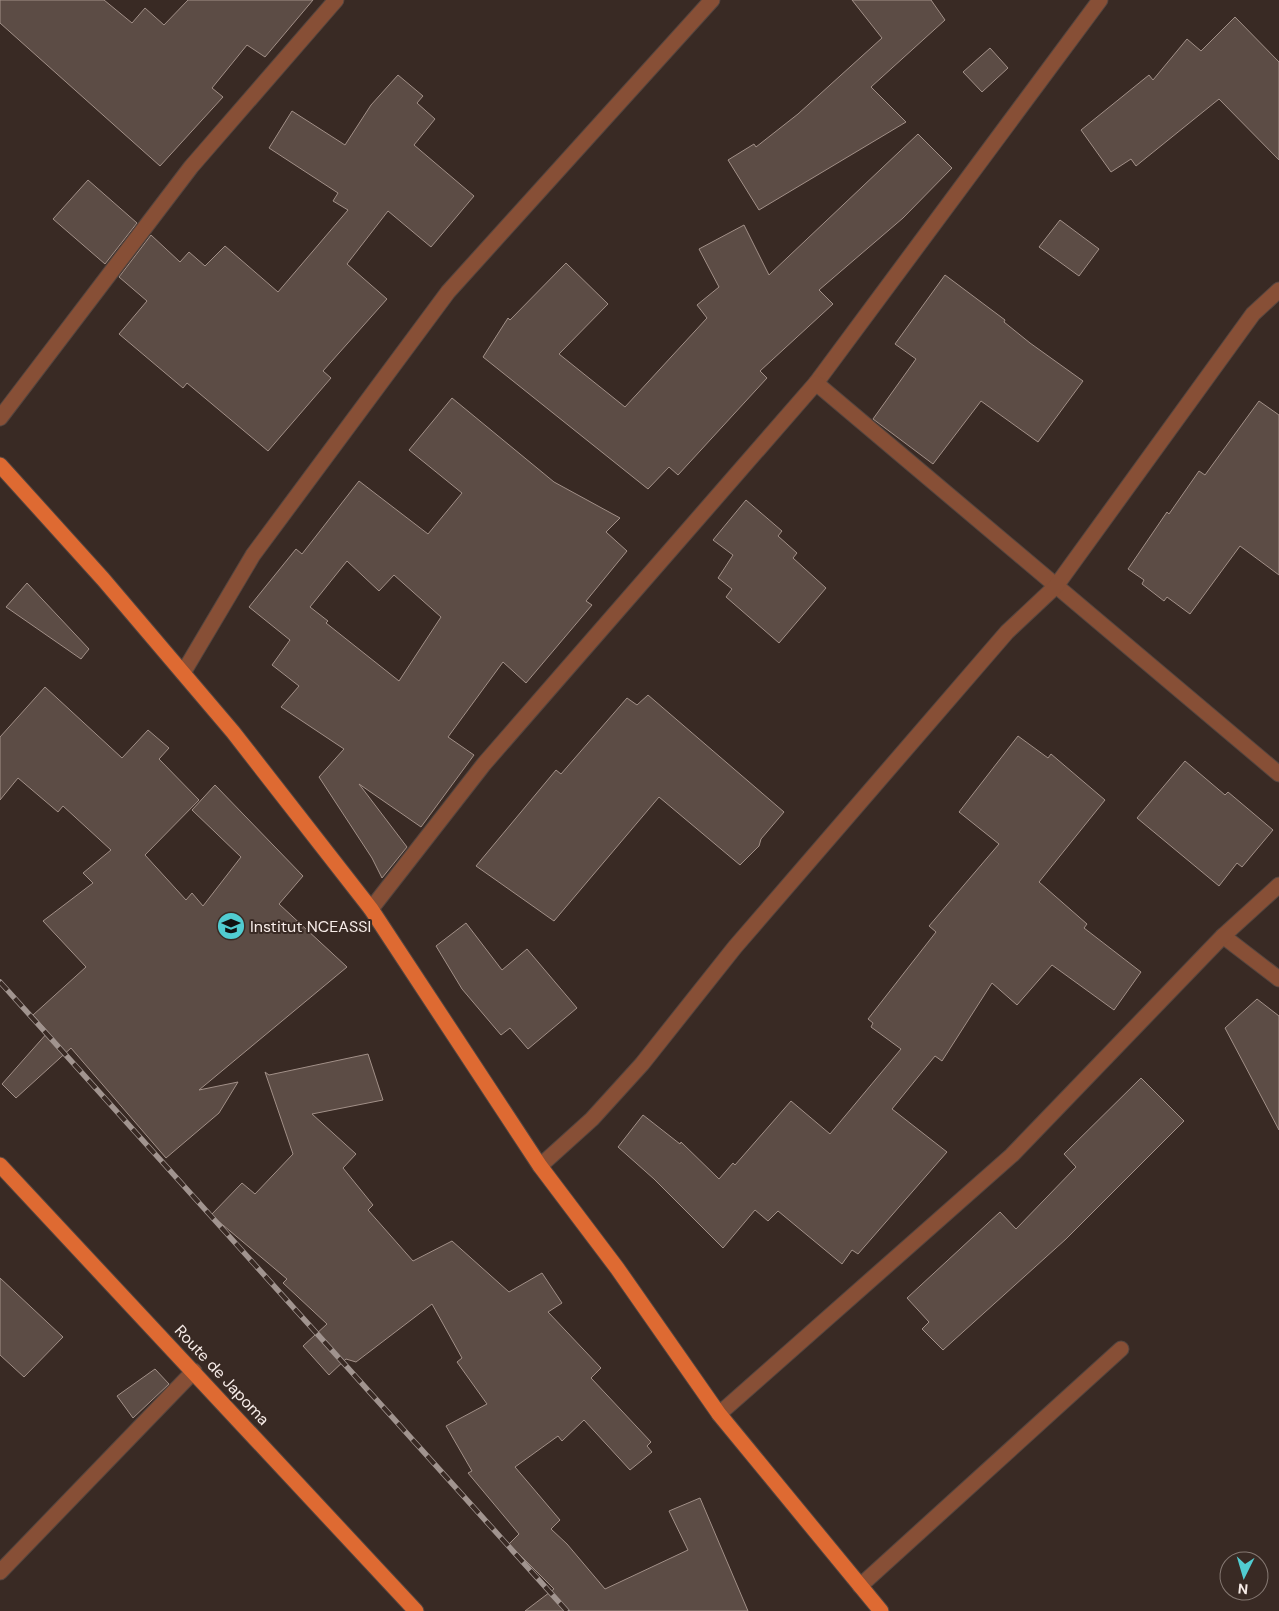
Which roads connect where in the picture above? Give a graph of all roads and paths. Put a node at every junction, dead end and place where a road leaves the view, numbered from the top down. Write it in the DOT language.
graph roads {
  1 [pos="336,0"];
  2 [pos="712,0"];
  3 [pos="1100,0"];
  4 [pos="1279,290"];
  5 [pos="816,383"];
  6 [pos="0,418"];
  7 [pos="0,466"];
  8 [pos="1056,586"];
  9 [pos="183,673"];
  10 [pos="1279,774"];
  11 [pos="1279,885"];
  12 [pos="370,909"];
  13 [pos="1223,936"];
  14 [pos="1279,979"];
  15 [pos="0,1165"];
  16 [pos="540,1166"];
  17 [pos="1121,1349"];
  18 [pos="194,1371"];
  19 [pos="719,1414"];
  20 [pos="0,1572"];
  21 [pos="860,1586"];
  22 [pos="416,1611"];
  23 [pos="881,1611"];
  1 -- 6 [label="street"];
  2 -- 9 [label="street"];
  3 -- 5 [label="street"];
  4 -- 8 [label="street"];
  5 -- 8 [label="street"];
  5 -- 12 [label="street"];
  7 -- 9 [label="main road"];
  8 -- 10 [label="street"];
  8 -- 16 [label="street"];
  9 -- 12 [label="main road"];
  11 -- 13 [label="street"];
  12 -- 16 [label="main road"];
  13 -- 14 [label="street"];
  13 -- 19 [label="street"];
  15 -- 18 [label="main road, Route de Japoma"];
  16 -- 19 [label="main road"];
  17 -- 21 [label="street"];
  18 -- 20 [label="street"];
  18 -- 22 [label="main road, Route de Japoma"];
  19 -- 21 [label="main road"];
  21 -- 23 [label="main road"];
}
